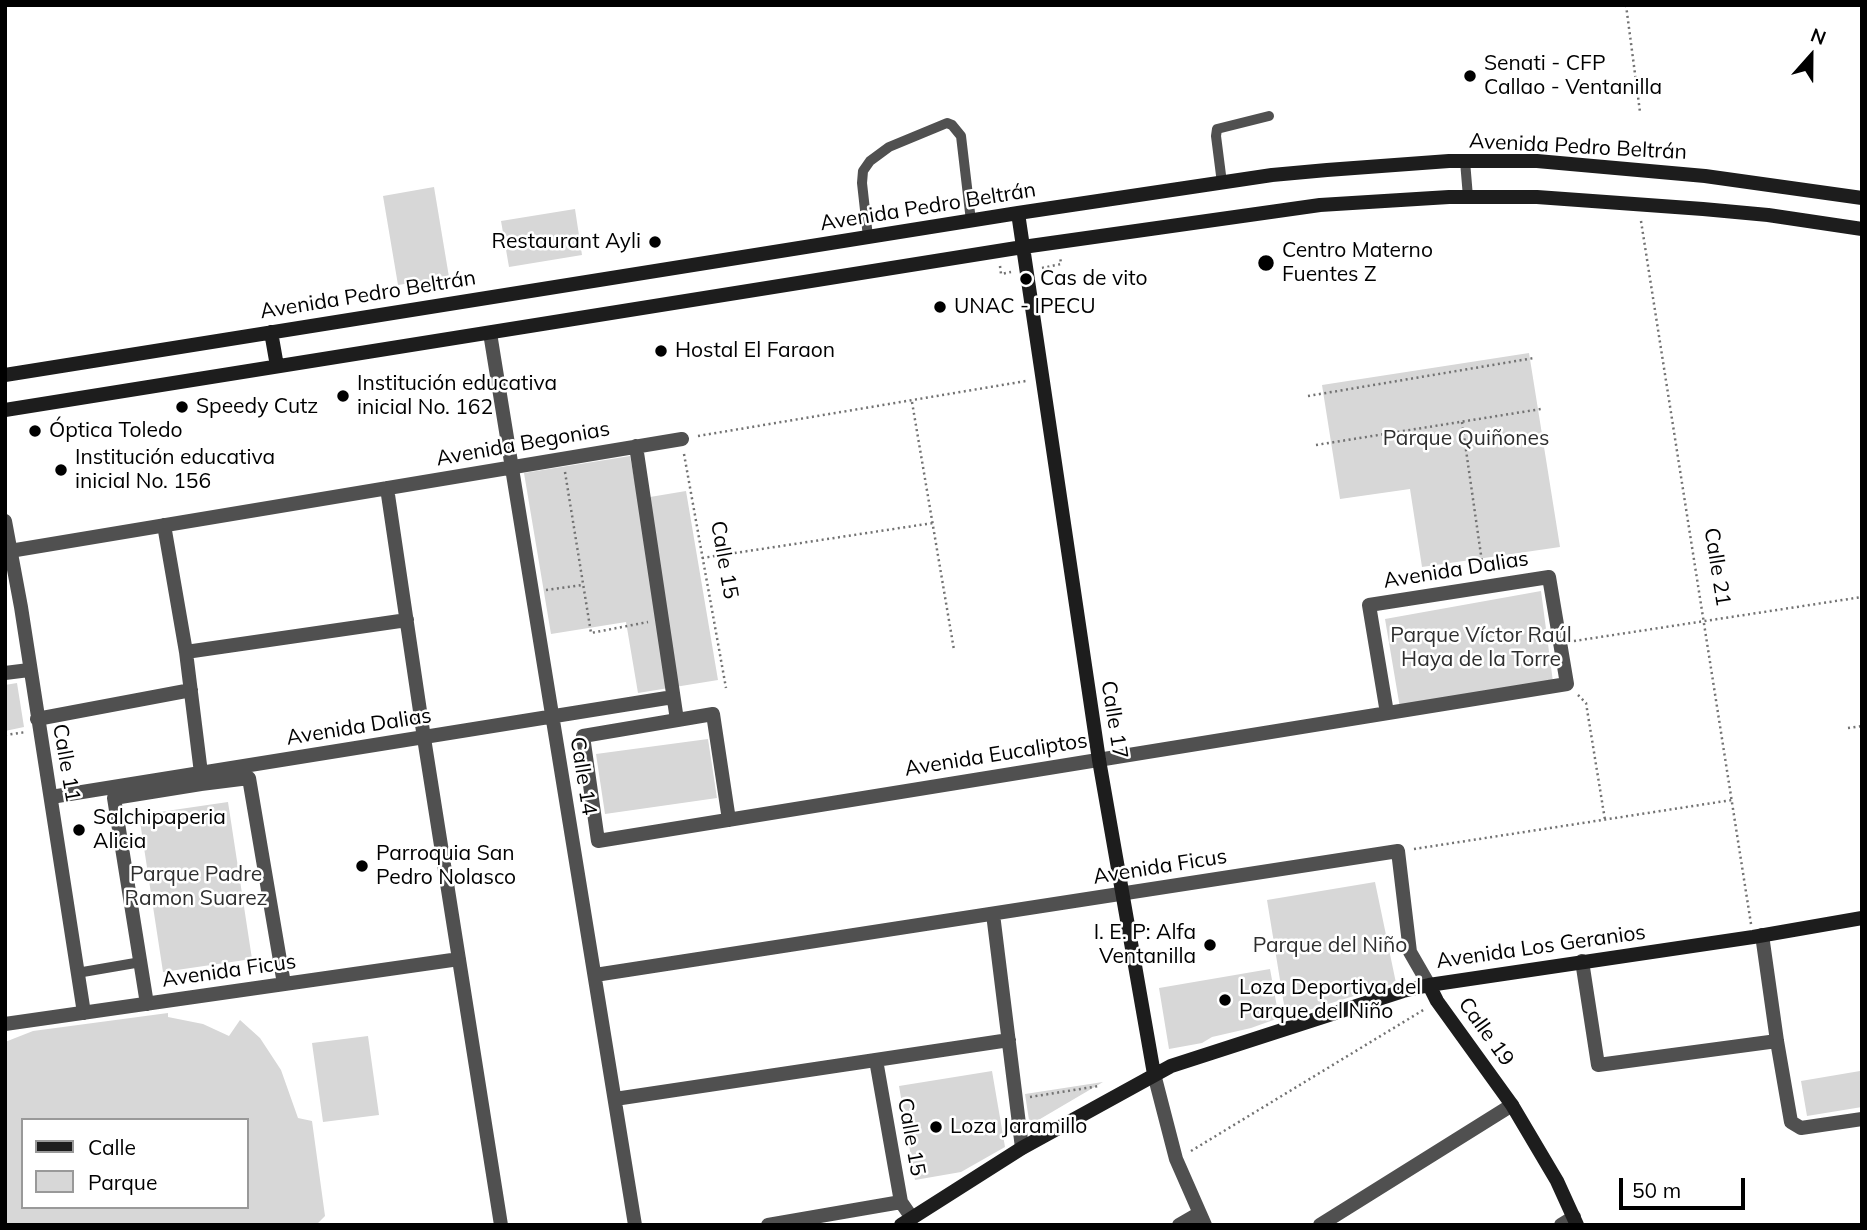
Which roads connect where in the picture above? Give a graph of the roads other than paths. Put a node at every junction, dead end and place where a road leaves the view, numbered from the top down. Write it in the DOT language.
graph roads {
  1 [pos="1269,116"];
  2 [pos="1465,161"];
  3 [pos="1222,183"];
  4 [pos="1468,197"];
  5 [pos="1862,198"];
  6 [pos="1018,214"];
  7 [pos="971,221"];
  8 [pos="1862,229"];
  9 [pos="868,237"];
  10 [pos="1023,247"];
  11 [pos="271,332"];
  12 [pos="490,333"];
  13 [pos="277,366"];
  14 [pos="5,375"];
  15 [pos="5,410"];
  16 [pos="682,439"];
  17 [pos="636,446"];
  18 [pos="512,467"];
  19 [pos="387,488"];
  20 [pos="5,521"];
  21 [pos="164,525"];
  22 [pos="10,551"];
  23 [pos="407,620"];
  24 [pos="186,652"];
  25 [pos="29,670"];
  26 [pos="5,674"];
  27 [pos="1567,684"];
  28 [pos="191,690"];
  29 [pos="673,697"];
  30 [pos="1387,713"];
  31 [pos="552,717"];
  32 [pos="677,720"];
  33 [pos="38,724"];
  34 [pos="424,738"];
  35 [pos="1099,760"];
  36 [pos="201,773"];
  37 [pos="51,797"];
  38 [pos="729,820"];
  39 [pos="598,841"];
  40 [pos="1398,851"];
  41 [pos="1124,894"];
  42 [pos="993,914"];
  43 [pos="1862,918"];
  44 [pos="1758,936"];
  45 [pos="459,959"];
  46 [pos="1582,961"];
  47 [pos="141,962"];
  48 [pos="78,973"];
  49 [pos="595,975"];
  50 [pos="284,984"];
  51 [pos="1429,985"];
  52 [pos="147,1004"];
  53 [pos="84,1013"];
  54 [pos="5,1024"];
  55 [pos="1009,1040"];
  56 [pos="1777,1041"];
  57 [pos="876,1060"];
  58 [pos="1154,1074"];
  59 [pos="615,1099"];
  60 [pos="1513,1105"];
  61 [pos="1862,1119"];
  62 [pos="1022,1148"];
  63 [pos="901,1202"];
  64 [pos="1202,1219"];
  65 [pos="906,1221"];
  66 [pos="1571,1222"];
  67 [pos="501,1225"];
  68 [pos="635,1225"];
  69 [pos="768,1225"];
  70 [pos="1179,1225"];
  71 [pos="1320,1225"];
  1 -- 3 [label="lane"];
  2 -- 3 [label="main road, Avenida Pedro Beltrán"];
  2 -- 4 [label="lane"];
  2 -- 5 [label="main road, Avenida Pedro Beltrán"];
  3 -- 6 [label="main road, Avenida Pedro Beltrán"];
  4 -- 8 [label="main road"];
  4 -- 10 [label="main road"];
  6 -- 7 [label="main road, Avenida Pedro Beltrán"];
  6 -- 10 [label="main road, Calle 17"];
  7 -- 9 [label="main road, Avenida Pedro Beltrán"];
  7 -- 9 [label="lane"];
  9 -- 11 [label="main road, Avenida Pedro Beltrán"];
  10 -- 12 [label="main road"];
  10 -- 35 [label="main road, Calle 17"];
  11 -- 13 [label="main road"];
  11 -- 14 [label="main road, Avenida Pedro Beltrán"];
  12 -- 13 [label="main road"];
  12 -- 18 [label="street, Calle 14"];
  13 -- 15 [label="main road"];
  16 -- 17 [label="street, Avenida Begonias"];
  17 -- 18 [label="street, Avenida Begonias"];
  17 -- 29 [label="street"];
  18 -- 19 [label="street, Avenida Begonias"];
  18 -- 31 [label="street, Calle 14"];
  19 -- 21 [label="street, Avenida Begonias"];
  19 -- 23 [label="street"];
  20 -- 22 [label="street, Calle 11"];
  21 -- 22 [label="street, Avenida Begonias"];
  21 -- 24 [label="street"];
  22 -- 25 [label="street, Calle 11"];
  23 -- 24 [label="street"];
  23 -- 34 [label="street"];
  24 -- 28 [label="street"];
  25 -- 26 [label="street"];
  25 -- 33 [label="street, Calle 11"];
  27 -- 30 [label="street, Avenida Eucaliptos"];
  27 -- 30 [label="street, Avenida Dalias"];
  28 -- 33 [label="street"];
  28 -- 36 [label="street"];
  29 -- 31 [label="street, Avenida Dalias"];
  29 -- 32 [label="street"];
  30 -- 35 [label="street, Avenida Eucaliptos"];
  31 -- 34 [label="street, Avenida Dalias"];
  31 -- 49 [label="street, Calle 14"];
  32 -- 38 [label="street"];
  32 -- 39 [label="street, Calle 14"];
  33 -- 37 [label="street, Calle 11"];
  34 -- 36 [label="street, Avenida Dalias"];
  34 -- 45 [label="street"];
  35 -- 38 [label="street, Avenida Eucaliptos"];
  35 -- 41 [label="main road, Calle 17"];
  36 -- 37 [label="street, Avenida Dalias"];
  37 -- 48 [label="street, Calle 11"];
  38 -- 39 [label="street, Avenida Eucaliptos"];
  40 -- 41 [label="street, Avenida Ficus"];
  40 -- 51 [label="street, Calle 19"];
  41 -- 42 [label="street, Avenida Ficus"];
  41 -- 58 [label="main road, Calle 17"];
  42 -- 49 [label="street, Avenida Ficus"];
  42 -- 55 [label="street"];
  43 -- 44 [label="main road, Avenida Los Geranios"];
  44 -- 46 [label="main road, Avenida Los Geranios"];
  44 -- 56 [label="street"];
  45 -- 50 [label="street, Avenida Ficus"];
  45 -- 67 [label="street"];
  46 -- 51 [label="main road, Avenida Los Geranios"];
  46 -- 56 [label="street"];
  47 -- 48 [label="lane"];
  47 -- 50 [label="street"];
  47 -- 52 [label="street"];
  48 -- 53 [label="street, Calle 11"];
  49 -- 59 [label="street, Calle 14"];
  50 -- 52 [label="street, Avenida Ficus"];
  51 -- 58 [label="main road, Avenida Los Geranios"];
  51 -- 60 [label="main road, Calle 19"];
  52 -- 53 [label="street, Avenida Ficus"];
  53 -- 54 [label="street, Avenida Ficus"];
  55 -- 57 [label="street"];
  55 -- 62 [label="street"];
  56 -- 61 [label="street"];
  57 -- 59 [label="street"];
  57 -- 63 [label="street, Calle 15"];
  58 -- 62 [label="main road, Avenida Los Geranios"];
  58 -- 64 [label="street, Calle 17"];
  59 -- 68 [label="street, Calle 14"];
  60 -- 66 [label="main road, Calle 19"];
  60 -- 71 [label="street"];
  62 -- 65 [label="main road, Avenida Los Geranios"];
  63 -- 65 [label="street, Calle 15"];
  63 -- 69 [label="street"];
  64 -- 70 [label="street"];
}
